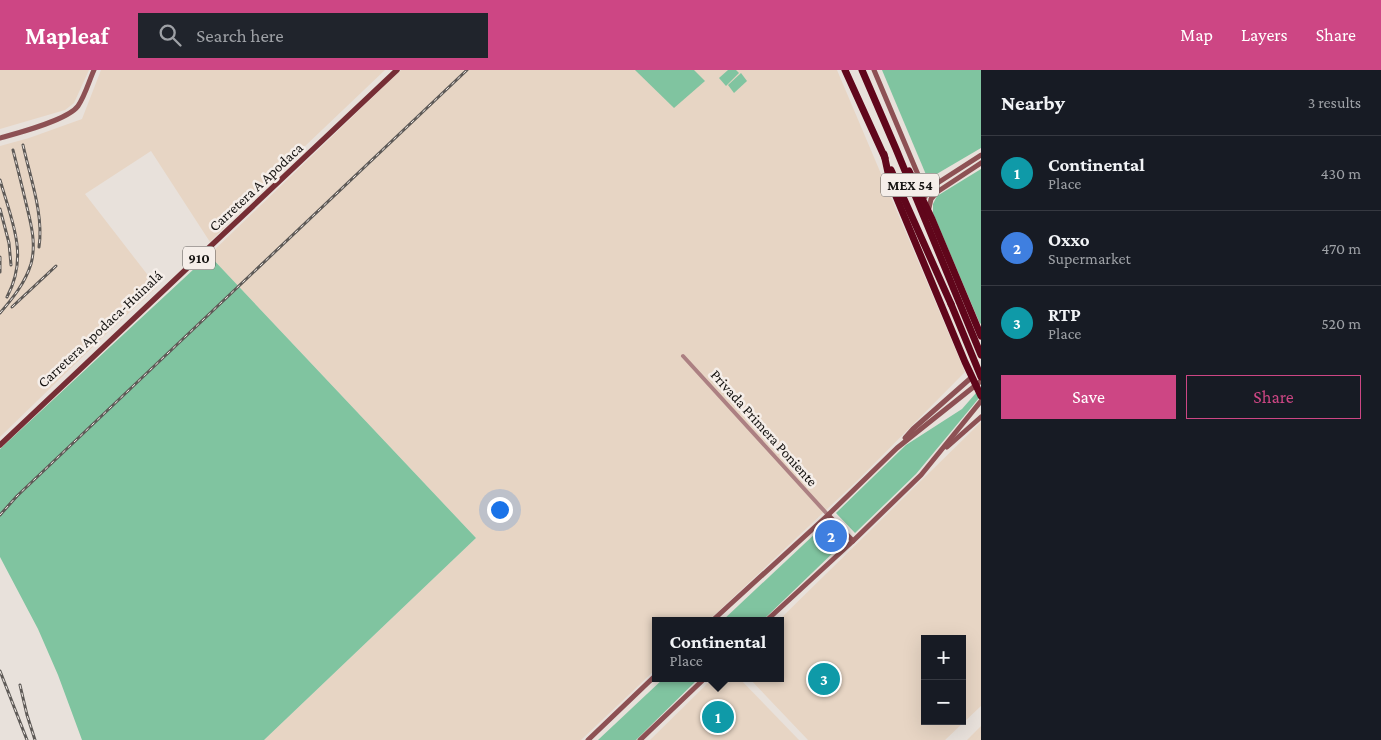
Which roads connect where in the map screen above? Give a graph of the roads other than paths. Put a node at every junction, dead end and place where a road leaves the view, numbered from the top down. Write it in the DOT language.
graph roads {
  1 [pos="94,70"];
  2 [pos="393,70"];
  3 [pos="397,70"];
  4 [pos="845,70"];
  5 [pos="862,70"];
  6 [pos="874,70"];
  7 [pos="0,138"];
  8 [pos="896,149"];
  9 [pos="884,154"];
  10 [pos="909,155"];
  11 [pos="981,156"];
  12 [pos="981,163"];
  13 [pos="929,208"];
  14 [pos="932,219"];
  15 [pos="981,336"];
  16 [pos="683,356"];
  17 [pos="981,356"];
  18 [pos="965,362"];
  19 [pos="972,377"];
  20 [pos="981,377"];
  21 [pos="978,383"];
  22 [pos="981,396"];
  23 [pos="981,401"];
  24 [pos="981,417"];
  25 [pos="0,443"];
  26 [pos="897,448"];
  27 [pos="935,459"];
  28 [pos="828,515"];
  29 [pos="853,541"];
  30 [pos="716,617"];
  31 [pos="770,617"];
  32 [pos="652,679"];
  33 [pos="701,682"];
  34 [pos="588,740"];
  35 [pos="640,740"];
  1 -- 7 [label="street"];
  2 -- 25 [label="main road, Carretera Apodaca-Huinalá / 910"];
  3 -- 25 [label="main road, Carretera A Apodaca / 910"];
  4 -- 9 [label="highway, MEX 54"];
  5 -- 8 [label="highway, MEX 54"];
  6 -- 10 [label="street"];
  8 -- 14 [label="highway"];
  8 -- 17 [label="highway, MEX 54"];
  9 -- 18 [label="highway"];
  9 -- 20 [label="highway, MEX 54, bridge"];
  10 -- 11 [label="street"];
  10 -- 13 [label="street"];
  12 -- 13 [label="street"];
  13 -- 14 [label="street"];
  14 -- 15 [label="highway"];
  16 -- 28 [label="street, Privada Primera Poniente"];
  17 -- 18 [label="highway"];
  18 -- 19 [label="highway"];
  19 -- 21 [label="highway"];
  19 -- 26 [label="street"];
  21 -- 22 [label="highway"];
  21 -- 26 [label="street"];
  23 -- 27 [label="street"];
  24 -- 27 [label="street"];
  26 -- 28 [label="street"];
  27 -- 29 [label="street"];
  28 -- 29 [label="street"];
  28 -- 30 [label="street"];
  29 -- 31 [label="street"];
  32 -- 34 [label="street"];
  33 -- 35 [label="street"];
}
